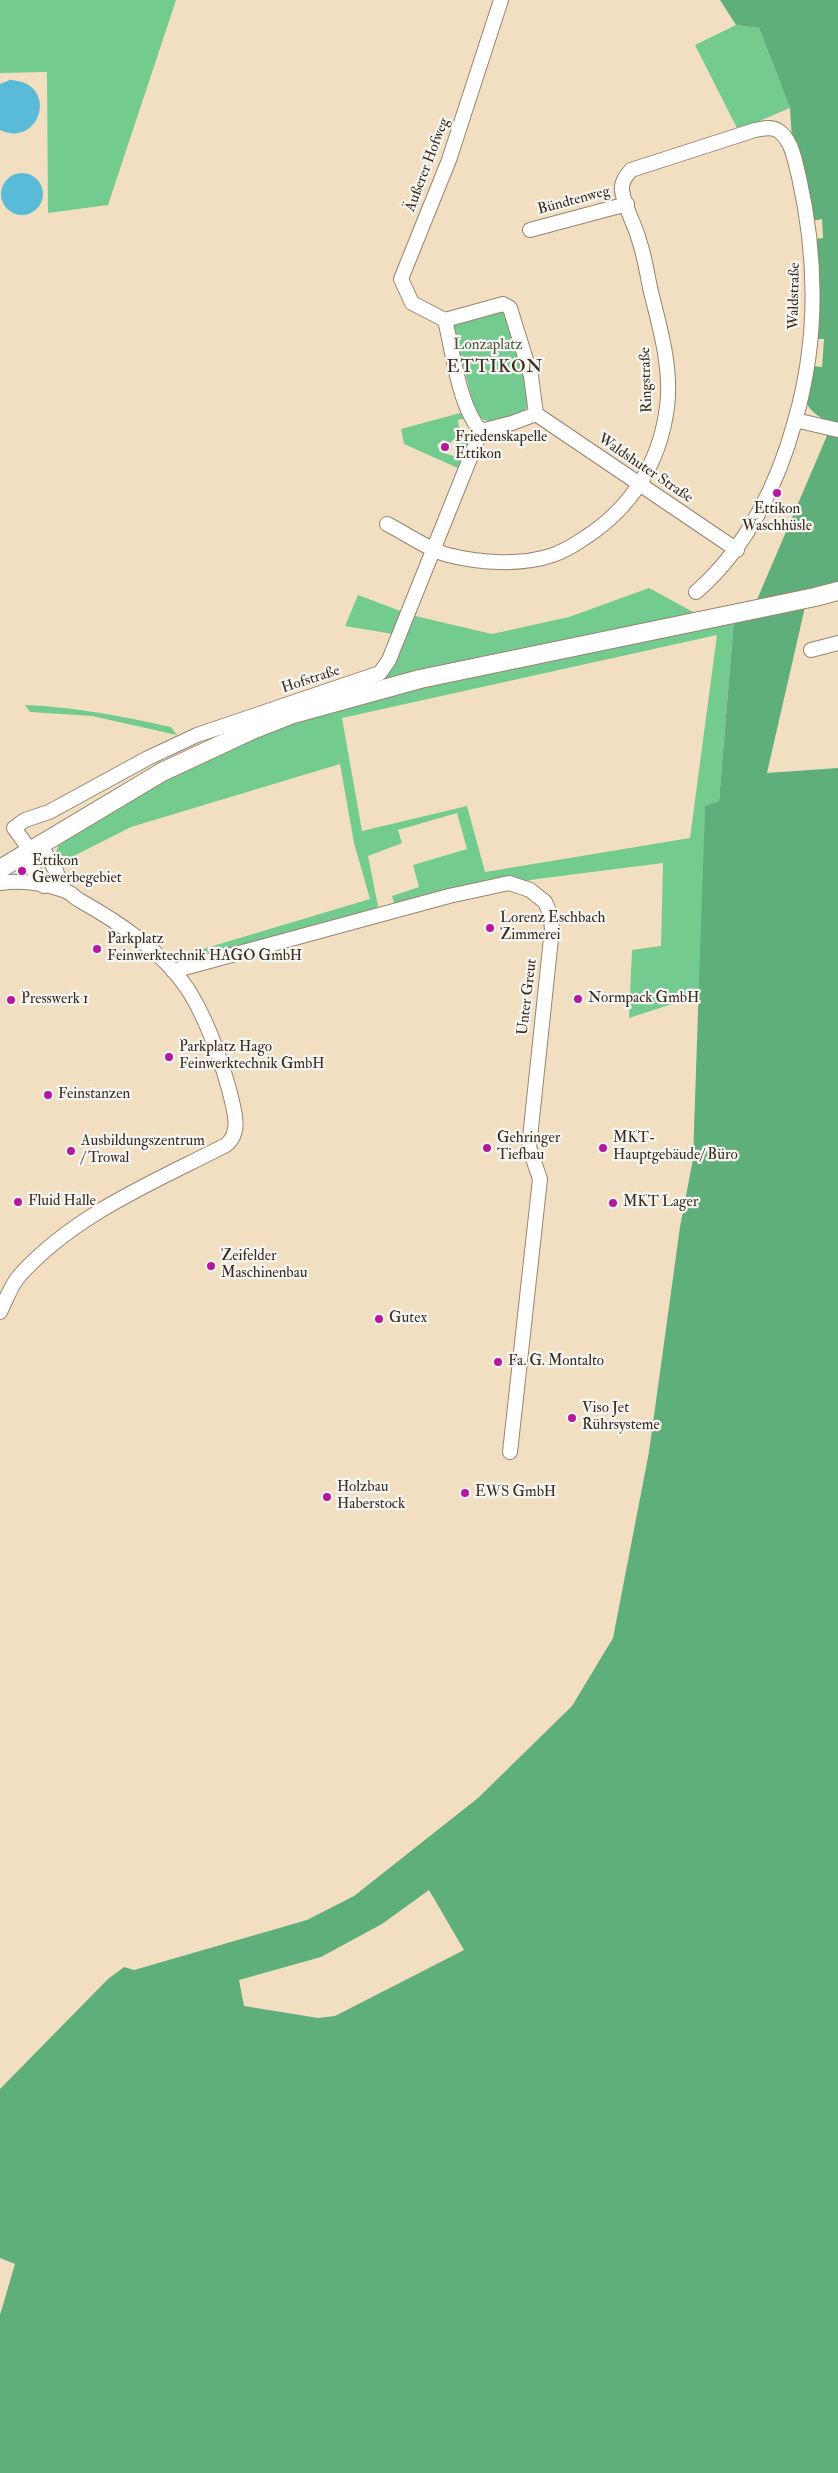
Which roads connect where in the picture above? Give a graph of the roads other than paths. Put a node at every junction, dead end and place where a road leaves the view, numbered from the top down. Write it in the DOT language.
graph roads {
  1 [pos="501,0"];
  2 [pos="631,170"];
  3 [pos="627,204"];
  4 [pos="530,230"];
  5 [pos="445,320"];
  6 [pos="536,414"];
  7 [pos="795,420"];
  8 [pos="838,430"];
  9 [pos="481,431"];
  10 [pos="640,485"];
  11 [pos="388,524"];
  12 [pos="434,549"];
  13 [pos="737,550"];
  14 [pos="838,591"];
  15 [pos="696,592"];
  16 [pos="838,643"];
  17 [pos="811,650"];
  18 [pos="35,847"];
  19 [pos="0,869"];
  20 [pos="0,883"];
  21 [pos="44,886"];
  22 [pos="64,890"];
  23 [pos="173,971"];
  24 [pos="0,1312"];
  25 [pos="510,1452"];
  1 -- 5 [label="street, Äußerer Hofweg"];
  2 -- 3 [label="street, Ringstraße"];
  2 -- 7 [label="street, Waldstraße"];
  3 -- 4 [label="street, Bündtenweg"];
  3 -- 10 [label="street, Ringstraße"];
  5 -- 6 [label="street"];
  5 -- 9 [label="street"];
  6 -- 9 [label="street"];
  6 -- 10 [label="street, Waldshuter Straße"];
  7 -- 8 [label="street"];
  7 -- 13 [label="street, Waldstraße"];
  9 -- 12 [label="street, Hofstraße"];
  10 -- 12 [label="street, Ringstraße"];
  10 -- 13 [label="street, Waldshuter Straße"];
  11 -- 12 [label="street, Ringstraße"];
  12 -- 18 [label="street, Hofstraße"];
  13 -- 15 [label="street, Waldstraße"];
  14 -- 18 [label="main road"];
  16 -- 17 [label="street"];
  18 -- 19 [label="main road"];
  18 -- 21 [label="street"];
  18 -- 22 [label="street"];
  20 -- 21 [label="street"];
  21 -- 22 [label="street"];
  22 -- 23 [label="street"];
  23 -- 24 [label="street"];
  23 -- 25 [label="street, Unter Greut"];
}
